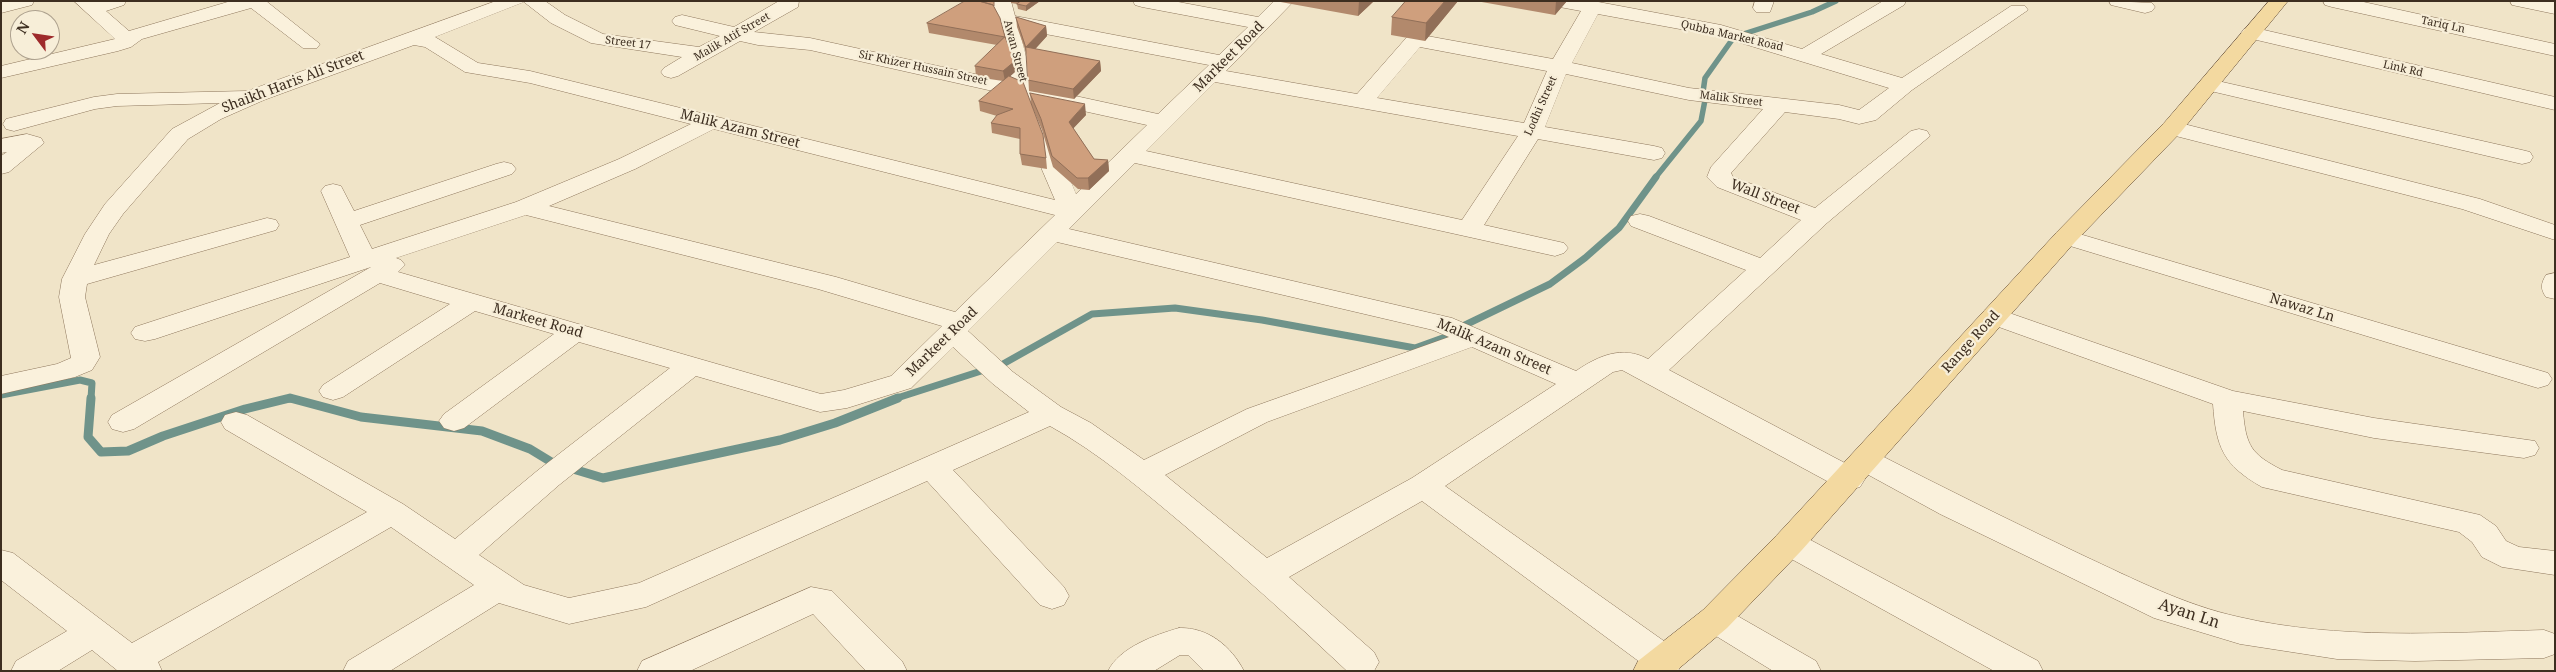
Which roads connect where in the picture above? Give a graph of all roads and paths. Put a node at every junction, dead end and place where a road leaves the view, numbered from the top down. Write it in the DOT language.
graph roads {
  1 [pos="25,1"];
  2 [pos="117,1"];
  3 [pos="254,1"];
  4 [pos="515,1"];
  5 [pos="532,1"];
  6 [pos="788,1"];
  7 [pos="1142,1"];
  8 [pos="1285,1"];
  9 [pos="1438,1"];
  10 [pos="1556,1"];
  11 [pos="1897,1"];
  12 [pos="2118,1"];
  13 [pos="2279,1"];
  14 [pos="2332,1"];
  15 [pos="2527,2"];
  16 [pos="88,5"];
  17 [pos="485,6"];
  18 [pos="1,7"];
  19 [pos="1594,7"];
  20 [pos="2145,7"];
  21 [pos="2555,8"];
  22 [pos="2018,10"];
  23 [pos="1004,11"];
  24 [pos="682,20"];
  25 [pos="1262,24"];
  26 [pos="2251,33"];
  27 [pos="737,34"];
  28 [pos="130,37"];
  29 [pos="411,38"];
  30 [pos="1415,40"];
  31 [pos="310,44"];
  32 [pos="2555,50"];
  33 [pos="703,54"];
  34 [pos="1806,55"];
  35 [pos="1559,67"];
  36 [pos="1218,68"];
  37 [pos="1,72"];
  38 [pos="671,72"];
  39 [pos="2209,85"];
  40 [pos="1905,86"];
  41 [pos="1026,91"];
  42 [pos="256,95"];
  43 [pos="1362,102"];
  44 [pos="2555,104"];
  45 [pos="1780,105"];
  46 [pos="711,122"];
  47 [pos="1164,122"];
  48 [pos="2172,128"];
  49 [pos="10,130"];
  50 [pos="1530,133"];
  51 [pos="1919,136"];
  52 [pos="1654,153"];
  53 [pos="1131,155"];
  54 [pos="2522,157"];
  55 [pos="1,167"];
  56 [pos="504,169"];
  57 [pos="333,191"];
  58 [pos="525,207"];
  59 [pos="1073,212"];
  60 [pos="1818,218"];
  61 [pos="1640,220"];
  62 [pos="347,222"];
  63 [pos="267,225"];
  64 [pos="1469,229"];
  65 [pos="1052,233"];
  66 [pos="2555,233"];
  67 [pos="2066,237"];
  68 [pos="1555,248"];
  69 [pos="370,267"];
  70 [pos="1764,268"];
  71 [pos="75,279"];
  72 [pos="2555,280"];
  73 [pos="2555,291"];
  74 [pos="471,302"];
  75 [pos="1994,316"];
  76 [pos="957,328"];
  77 [pos="1461,331"];
  78 [pos="575,332"];
  79 [pos="145,333"];
  80 [pos="691,366"];
  81 [pos="1651,372"];
  82 [pos="2538,379"];
  83 [pos="1579,383"];
  84 [pos="1,385"];
  85 [pos="333,391"];
  86 [pos="2227,399"];
  87 [pos="1051,414"];
  88 [pos="454,421"];
  89 [pos="123,422"];
  90 [pos="236,422"];
  91 [pos="2524,448"];
  92 [pos="932,467"];
  93 [pos="1857,470"];
  94 [pos="1143,474"];
  95 [pos="1423,486"];
  96 [pos="392,512"];
  97 [pos="1789,543"];
  98 [pos="456,557"];
  99 [pos="1,562"];
  100 [pos="2555,563"];
  101 [pos="1265,575"];
  102 [pos="499,586"];
  103 [pos="1052,596"];
  104 [pos="1715,619"];
  105 [pos="93,632"];
  106 [pos="2544,644"];
  107 [pos="1362,662"];
  108 [pos="138,665"];
  109 [pos="1658,666"];
  110 [pos="29,671"];
  111 [pos="361,671"];
  112 [pos="655,671"];
  113 [pos="889,671"];
  114 [pos="1126,671"];
  115 [pos="1226,671"];
  116 [pos="1804,671"];
  117 [pos="2026,671"];
  1 -- 18 [label="street"];
  2 -- 16 [label="street"];
  3 -- 28 [label="street"];
  3 -- 31 [label="street"];
  4 -- 17 [label="street, Shaikh Haris Ali Street"];
  5 -- 33 [label="street, Street 17"];
  6 -- 27 [label="street, Malik Atif Street"];
  7 -- 25 [label="street"];
  8 -- 25 [label="street, Markeet Road"];
  9 -- 30 [label="street"];
  10 -- 19 [label="street, Qubba Market Road"];
  11 -- 34 [label="street"];
  12 -- 20 [label="street"];
  13 -- 26 [label="main road, Range Road"];
  14 -- 32 [label="street, Tariq Ln"];
  15 -- 21 [label="street"];
  16 -- 28 [label="street"];
  17 -- 29 [label="street, Shaikh Haris Ali Street"];
  19 -- 34 [label="street, Qubba Market Road"];
  19 -- 35 [label="street, Lodhi Street"];
  22 -- 40 [label="street, Malik Street"];
  23 -- 36 [label="street"];
  23 -- 41 [label="street, Awan Street"];
  24 -- 27 [label="street, Sir Khizer Hussain Street"];
  25 -- 36 [label="street, Markeet Road"];
  26 -- 39 [label="main road, Range Road"];
  26 -- 44 [label="street, Link Rd"];
  27 -- 33 [label="street, Malik Atif Street"];
  27 -- 41 [label="street, Sir Khizer Hussain Street"];
  28 -- 37 [label="street"];
  29 -- 42 [label="street, Shaikh Haris Ali Street"];
  29 -- 46 [label="street, Malik Azam Street"];
  30 -- 35 [label="street, Malik Street"];
  30 -- 43 [label="street"];
  33 -- 38 [label="street, Malik Atif Street"];
  34 -- 40 [label="street, Qubba Market Road"];
  35 -- 45 [label="street, Malik Street"];
  35 -- 50 [label="street, Lodhi Street"];
  36 -- 43 [label="street"];
  36 -- 47 [label="street, Markeet Road"];
  39 -- 48 [label="main road, Range Road"];
  39 -- 54 [label="street"];
  40 -- 45 [label="street, Malik Street"];
  41 -- 47 [label="street, Sir Khizer Hussain Street"];
  41 -- 59 [label="street, Awan Street"];
  42 -- 49 [label="street"];
  42 -- 71 [label="street, Shaikh Haris Ali Street"];
  43 -- 50 [label="street"];
  45 -- 60 [label="street, Wall Street"];
  46 -- 58 [label="street"];
  46 -- 59 [label="street, Malik Azam Street"];
  47 -- 53 [label="street, Markeet Road"];
  48 -- 66 [label="street"];
  48 -- 67 [label="main road, Range Road"];
  49 -- 55 [label="street"];
  50 -- 52 [label="street"];
  50 -- 64 [label="street, Lodhi Street"];
  51 -- 60 [label="street, Wall Street"];
  53 -- 59 [label="street, Markeet Road"];
  53 -- 64 [label="street"];
  56 -- 62 [label="street"];
  57 -- 62 [label="street"];
  58 -- 69 [label="street"];
  58 -- 76 [label="street"];
  59 -- 65 [label="street, Markeet Road"];
  60 -- 70 [label="street, Wall Street"];
  61 -- 70 [label="street"];
  62 -- 69 [label="street"];
  63 -- 71 [label="street"];
  64 -- 68 [label="street"];
  65 -- 76 [label="street, Markeet Road"];
  65 -- 77 [label="street, Malik Azam Street"];
  67 -- 75 [label="main road, Range Road"];
  67 -- 82 [label="street, Nawaz Ln"];
  69 -- 74 [label="street, Markeet Road"];
  69 -- 79 [label="street"];
  69 -- 89 [label="street"];
  70 -- 81 [label="street, Wall Street"];
  71 -- 84 [label="street, Shaikh Haris Ali Street"];
  72 -- 73 [label="street"];
  74 -- 78 [label="street, Markeet Road"];
  74 -- 85 [label="street"];
  75 -- 86 [label="street"];
  75 -- 93 [label="main road, Range Road"];
  76 -- 80 [label="street, Markeet Road"];
  76 -- 87 [label="street"];
  77 -- 83 [label="street, Malik Azam Street"];
  77 -- 94 [label="street"];
  78 -- 80 [label="street, Markeet Road"];
  78 -- 88 [label="street"];
  80 -- 98 [label="street"];
  81 -- 83 [label="street"];
  81 -- 93 [label="street"];
  83 -- 95 [label="street"];
  86 -- 91 [label="street"];
  86 -- 100 [label="street"];
  87 -- 92 [label="street"];
  87 -- 94 [label="street"];
  90 -- 96 [label="street"];
  92 -- 102 [label="street"];
  92 -- 103 [label="street"];
  93 -- 97 [label="main road, Range Road"];
  93 -- 106 [label="street, Ayan Ln"];
  94 -- 101 [label="street"];
  95 -- 101 [label="street"];
  95 -- 109 [label="street"];
  96 -- 98 [label="street"];
  96 -- 108 [label="street"];
  97 -- 104 [label="main road, Range Road"];
  97 -- 117 [label="street"];
  98 -- 102 [label="street"];
  99 -- 105 [label="street"];
  101 -- 107 [label="street"];
  102 -- 111 [label="street"];
  104 -- 109 [label="main road, Range Road"];
  104 -- 116 [label="street"];
  105 -- 108 [label="street"];
  105 -- 110 [label="street"];
  112 -- 113 [label="street"];
  114 -- 115 [label="street"];
}
